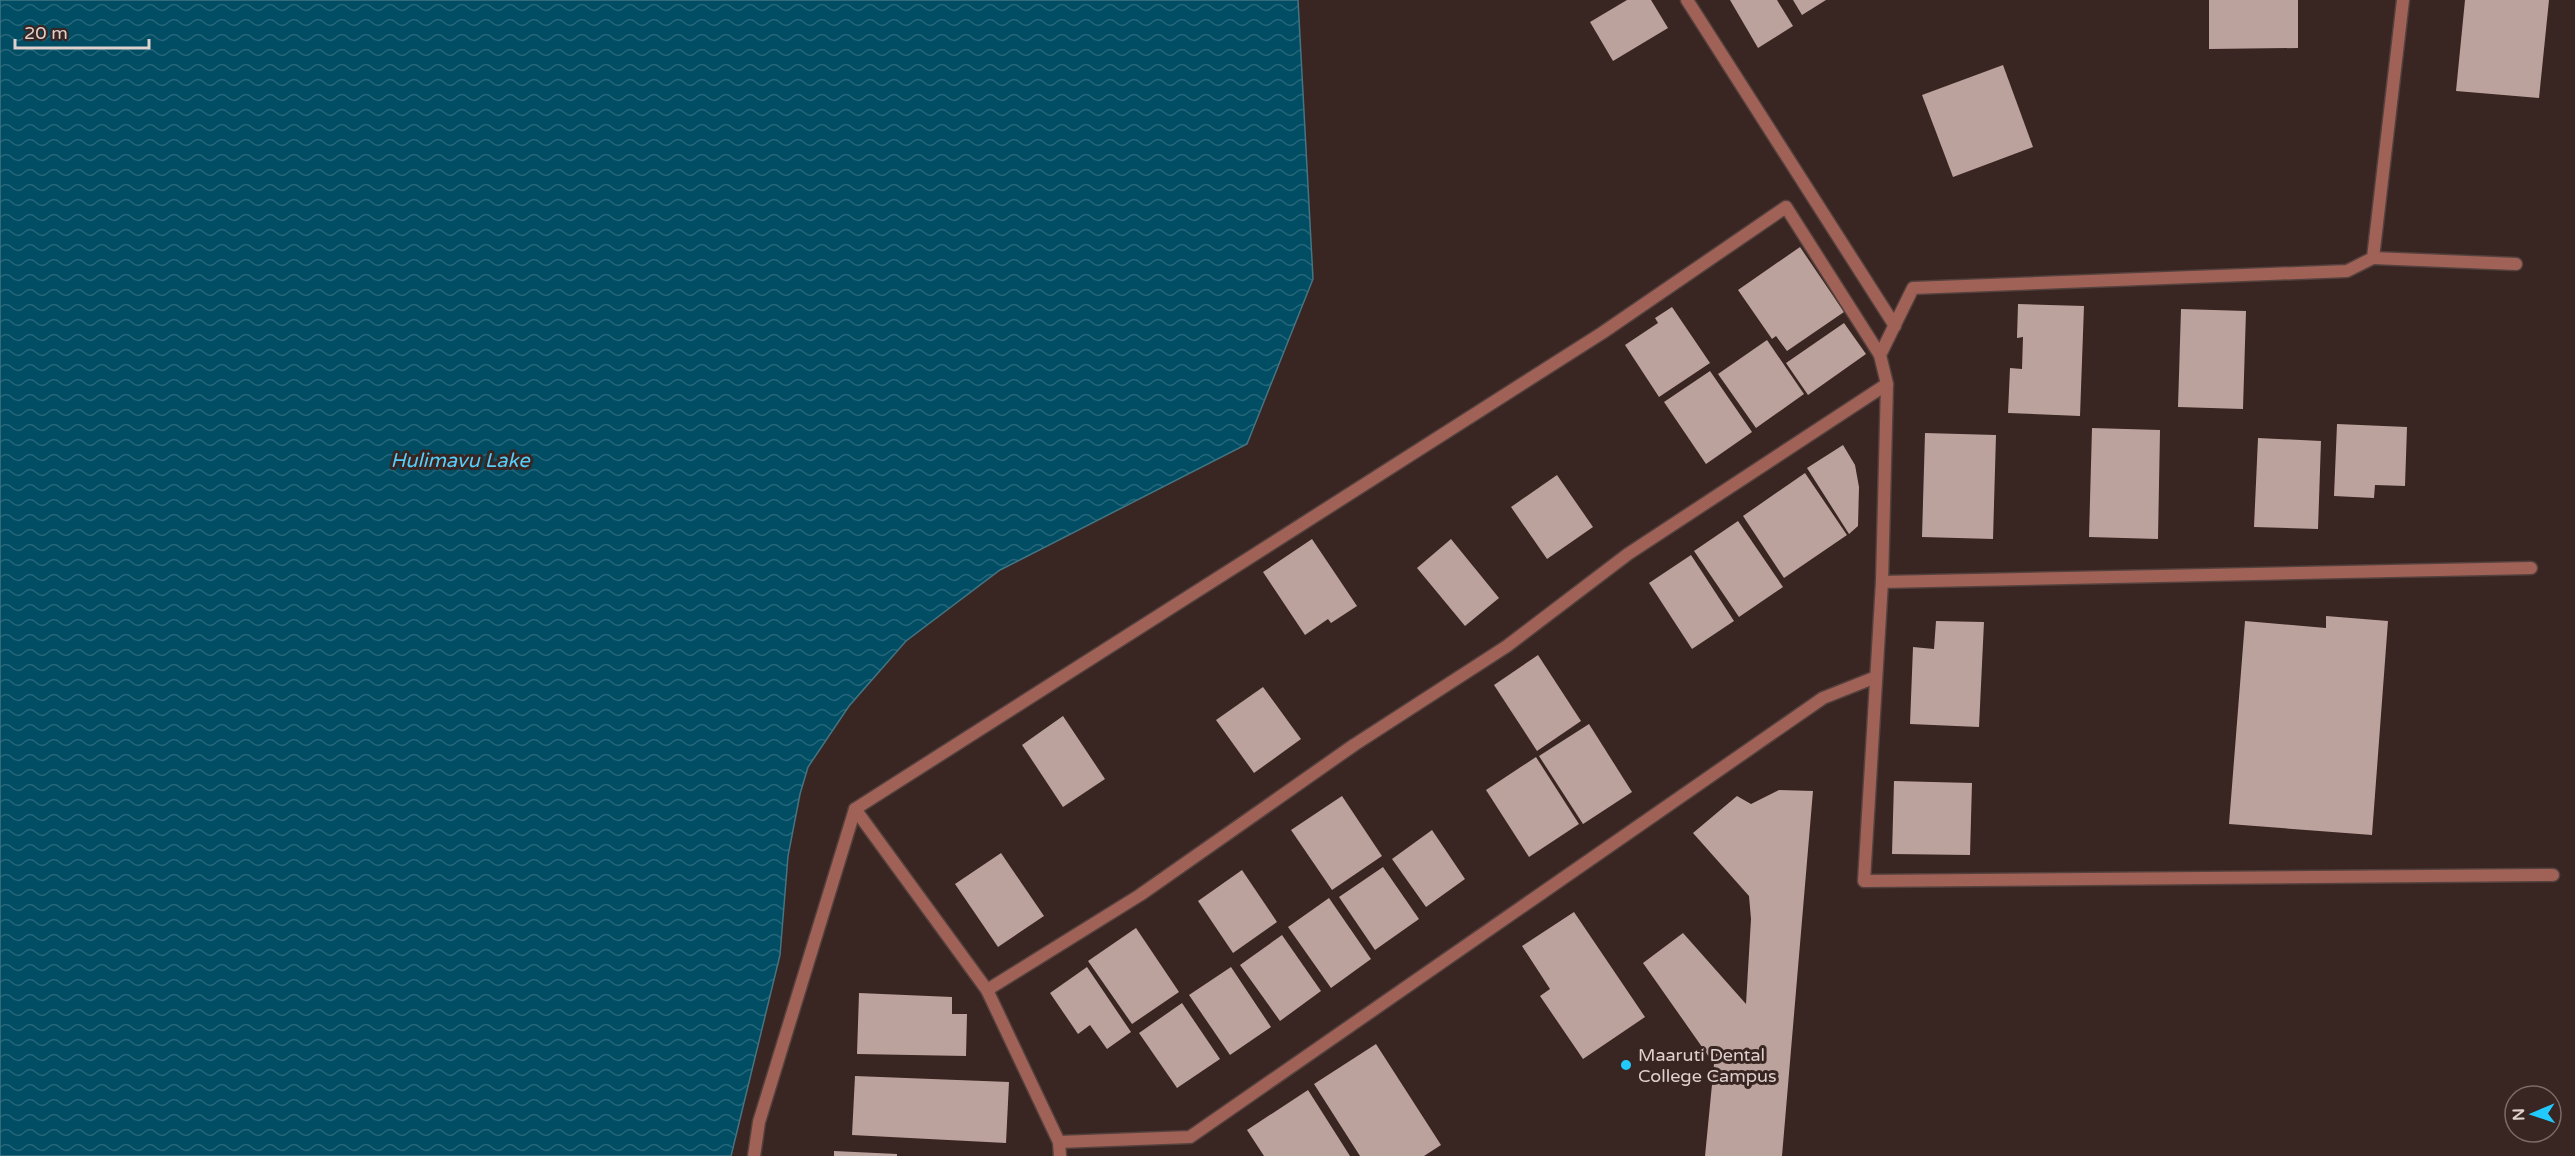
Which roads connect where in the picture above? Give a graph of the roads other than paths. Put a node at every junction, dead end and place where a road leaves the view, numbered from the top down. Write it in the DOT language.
graph roads {
  1 [pos="1687,0"];
  2 [pos="2403,0"];
  3 [pos="2373,258"];
  4 [pos="2516,264"];
  5 [pos="1895,326"];
  6 [pos="1880,355"];
  7 [pos="1887,384"];
  8 [pos="2531,568"];
  9 [pos="1882,582"];
  10 [pos="1876,677"];
  11 [pos="855,809"];
  12 [pos="2553,875"];
  13 [pos="987,990"];
  14 [pos="1059,1142"];
  15 [pos="754,1156"];
  16 [pos="1060,1156"];
  1 -- 5 [label="street"];
  2 -- 3 [label="street"];
  3 -- 4 [label="street"];
  3 -- 5 [label="street"];
  5 -- 6 [label="street"];
  6 -- 7 [label="street"];
  6 -- 11 [label="street"];
  7 -- 9 [label="street"];
  7 -- 13 [label="street"];
  8 -- 9 [label="street"];
  9 -- 10 [label="street"];
  10 -- 12 [label="street"];
  10 -- 14 [label="street"];
  11 -- 13 [label="street"];
  11 -- 15 [label="street"];
  13 -- 14 [label="street"];
  14 -- 16 [label="street"];
}
